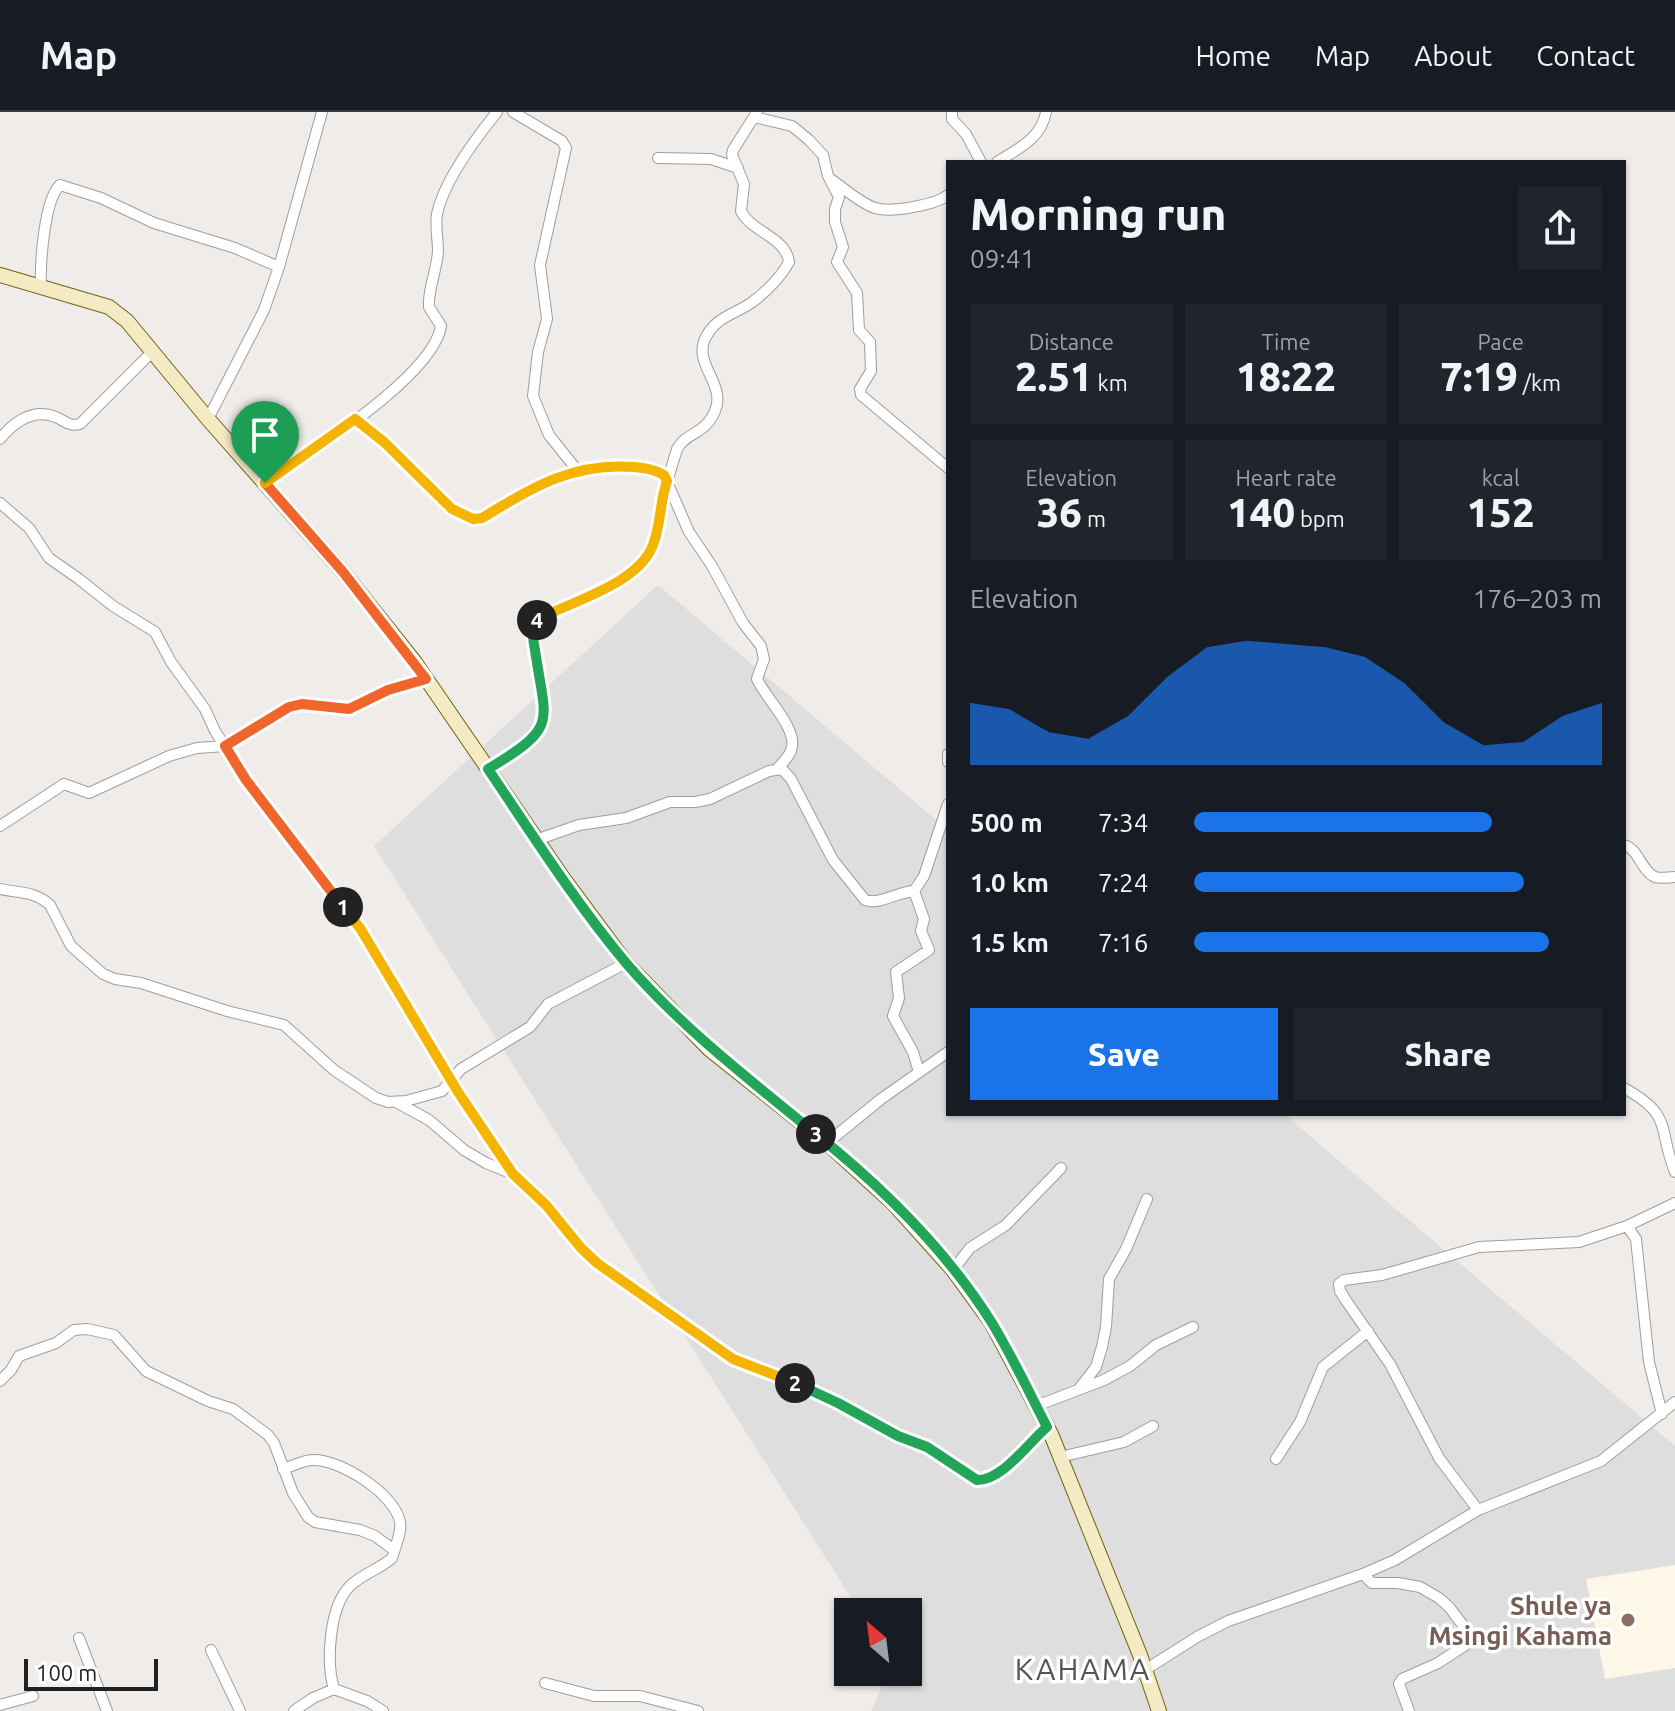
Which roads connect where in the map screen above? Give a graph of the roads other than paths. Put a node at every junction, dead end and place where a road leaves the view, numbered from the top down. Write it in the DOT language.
graph roads {
  1 [pos="322,112"];
  2 [pos="497,112"];
  3 [pos="513,112"];
  4 [pos="952,112"];
  5 [pos="1046,112"];
  6 [pos="756,114"];
  7 [pos="658,158"];
  8 [pos="980,160"];
  9 [pos="1000,160"];
  10 [pos="738,168"];
  11 [pos="828,176"];
  12 [pos="946,196"];
  13 [pos="279,267"];
  14 [pos="0,275"];
  15 [pos="41,287"];
  16 [pos="152,352"];
  17 [pos="208,419"];
  18 [pos="355,419"];
  19 [pos="0,439"];
  20 [pos="946,466"];
  21 [pos="577,470"];
  22 [pos="667,481"];
  23 [pos="265,483"];
  24 [pos="0,503"];
  25 [pos="426,679"];
  26 [pos="225,746"];
  27 [pos="778,768"];
  28 [pos="488,769"];
  29 [pos="946,810"];
  30 [pos="0,826"];
  31 [pos="536,840"];
  32 [pos="1626,846"];
  33 [pos="1675,877"];
  34 [pos="0,889"];
  35 [pos="914,891"];
  36 [pos="626,963"];
  37 [pos="946,1053"];
  38 [pos="919,1072"];
  39 [pos="451,1079"];
  40 [pos="1626,1089"];
  41 [pos="396,1102"];
  42 [pos="827,1143"];
  43 [pos="1061,1168"];
  44 [pos="1675,1172"];
  45 [pos="513,1174"];
  46 [pos="1147,1199"];
  47 [pos="1675,1203"];
  48 [pos="1627,1226"];
  49 [pos="953,1270"];
  50 [pos="1193,1327"];
  51 [pos="1368,1331"];
  52 [pos="0,1381"];
  53 [pos="1079,1389"];
  54 [pos="1675,1402"];
  55 [pos="1036,1406"];
  56 [pos="1662,1414"];
  57 [pos="1153,1426"];
  58 [pos="1047,1427"];
  59 [pos="1060,1457"];
  60 [pos="1276,1459"];
  61 [pos="283,1469"];
  62 [pos="1478,1510"];
  63 [pos="394,1550"];
  64 [pos="1363,1574"];
  65 [pos="79,1638"];
  66 [pos="211,1650"];
  67 [pos="1145,1670"];
  68 [pos="545,1683"];
  69 [pos="334,1689"];
  70 [pos="33,1696"];
  71 [pos="0,1705"];
  72 [pos="107,1711"];
  73 [pos="240,1711"];
  74 [pos="294,1711"];
  75 [pos="383,1711"];
  76 [pos="698,1711"];
  77 [pos="1159,1711"];
  78 [pos="1409,1711"];
  1 -- 13 [label="street"];
  2 -- 18 [label="street"];
  3 -- 21 [label="street"];
  4 -- 8 [label="street"];
  5 -- 9 [label="street"];
  6 -- 10 [label="street"];
  6 -- 11 [label="street"];
  7 -- 10 [label="street"];
  10 -- 22 [label="street"];
  11 -- 12 [label="street"];
  11 -- 20 [label="street"];
  13 -- 15 [label="street"];
  13 -- 17 [label="street"];
  14 -- 15 [label="main road"];
  15 -- 16 [label="main road"];
  16 -- 17 [label="main road"];
  16 -- 19 [label="street"];
  17 -- 23 [label="main road"];
  18 -- 21 [label="street"];
  18 -- 23 [label="street"];
  21 -- 22 [label="street"];
  22 -- 27 [label="street"];
  22 -- 28 [label="street"];
  23 -- 25 [label="main road"];
  24 -- 26 [label="street"];
  25 -- 26 [label="street"];
  25 -- 28 [label="main road"];
  26 -- 30 [label="street"];
  26 -- 39 [label="street"];
  27 -- 31 [label="street"];
  27 -- 35 [label="street"];
  28 -- 31 [label="main road"];
  29 -- 35 [label="street"];
  31 -- 36 [label="main road"];
  32 -- 33 [label="street"];
  34 -- 41 [label="street"];
  35 -- 38 [label="street"];
  36 -- 39 [label="street"];
  36 -- 42 [label="main road"];
  37 -- 38 [label="street"];
  38 -- 42 [label="street"];
  39 -- 41 [label="street"];
  39 -- 45 [label="street"];
  40 -- 44 [label="street"];
  41 -- 45 [label="street"];
  42 -- 49 [label="main road"];
  43 -- 49 [label="street"];
  45 -- 58 [label="street"];
  46 -- 53 [label="street"];
  47 -- 48 [label="street"];
  48 -- 51 [label="street"];
  48 -- 56 [label="street"];
  49 -- 55 [label="main road"];
  50 -- 53 [label="street"];
  51 -- 60 [label="street"];
  51 -- 62 [label="street"];
  52 -- 61 [label="street"];
  53 -- 55 [label="street"];
  54 -- 56 [label="street"];
  55 -- 58 [label="main road"];
  56 -- 62 [label="street"];
  57 -- 59 [label="street"];
  58 -- 59 [label="main road"];
  59 -- 67 [label="main road"];
  61 -- 63 [label="street"];
  61 -- 63 [label="street"];
  62 -- 64 [label="street"];
  63 -- 69 [label="street"];
  64 -- 67 [label="street"];
  64 -- 78 [label="street"];
  65 -- 72 [label="street"];
  66 -- 73 [label="street"];
  67 -- 77 [label="main road"];
  68 -- 76 [label="street"];
  69 -- 74 [label="street"];
  69 -- 75 [label="street"];
  70 -- 71 [label="street"];
}
